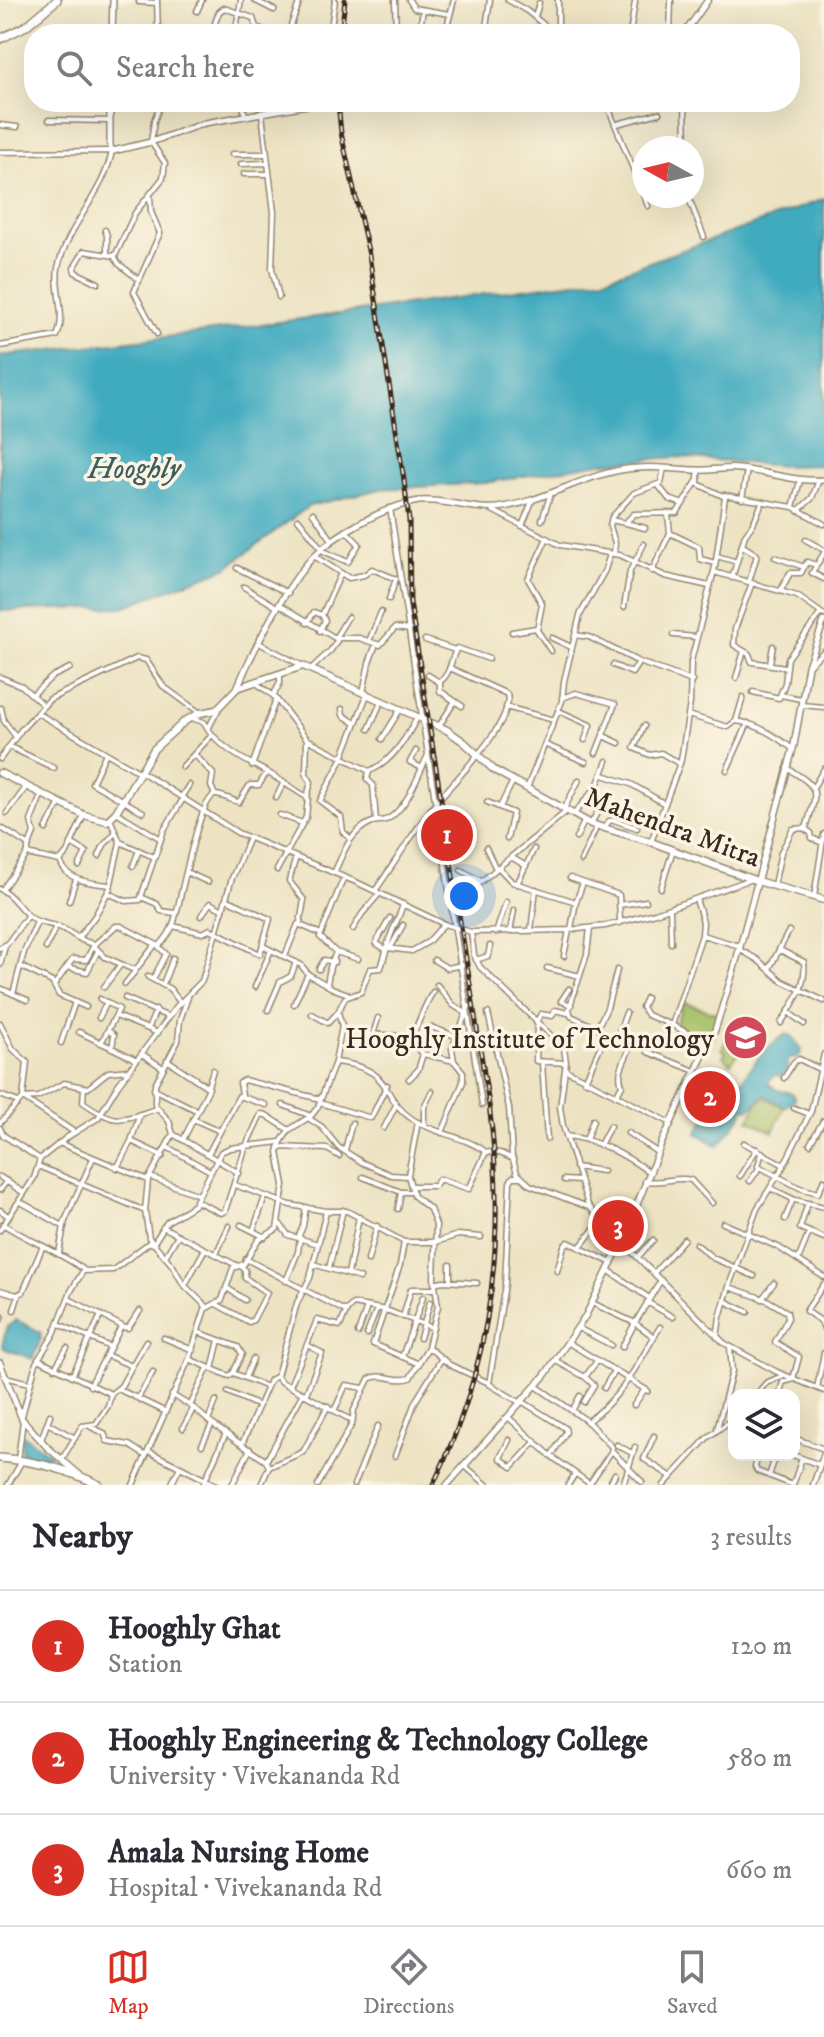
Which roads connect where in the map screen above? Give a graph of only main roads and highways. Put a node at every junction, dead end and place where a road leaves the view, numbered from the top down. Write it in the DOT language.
graph roads {
  1 [pos="57,0"];
  2 [pos="28,24"];
  3 [pos="24,27"];
  4 [pos="0,39"];
  5 [pos="0,773"];
  6 [pos="824,900"];
  7 [pos="0,1458"];
  8 [pos="99,1485"];
  1 -- 2 [label="main road"];
  3 -- 4 [label="main road"];
  5 -- 6 [label="main road, Mahendra Mitra"];
  7 -- 8 [label="main road"];
}
